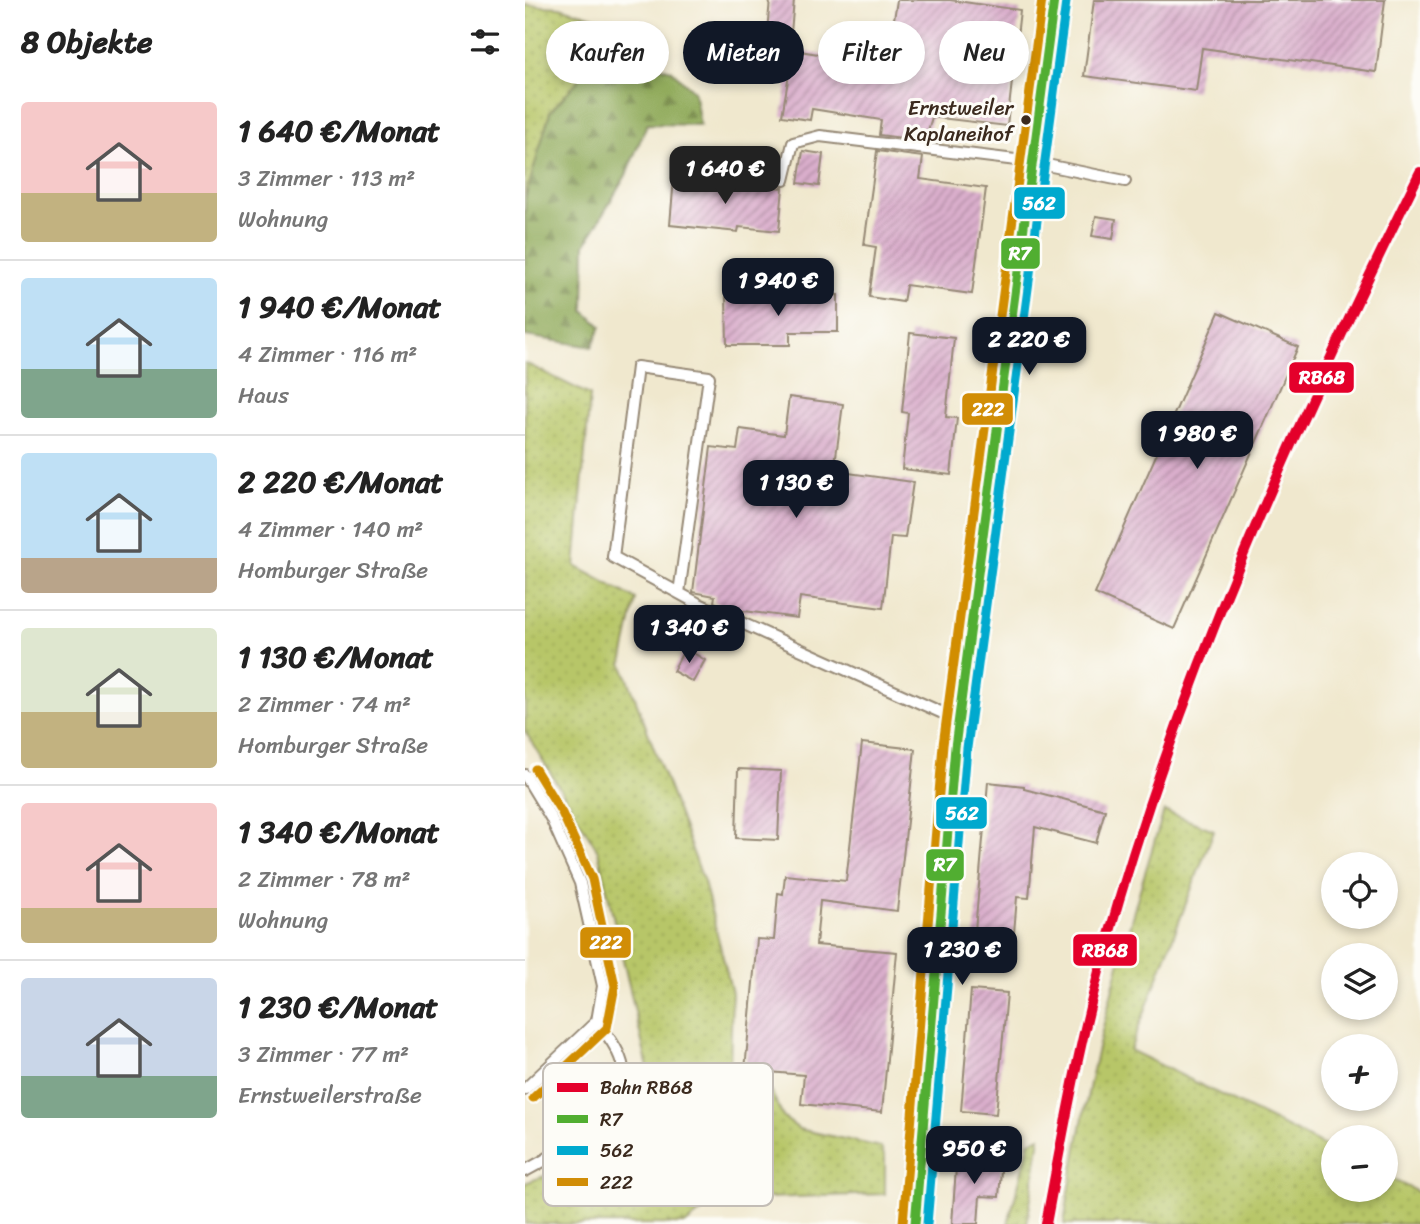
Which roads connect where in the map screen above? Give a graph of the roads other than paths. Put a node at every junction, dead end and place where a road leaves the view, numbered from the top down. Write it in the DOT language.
graph roads {
  1 [pos="1054,0"];
  2 [pos="1032,162"];
  3 [pos="785,180"];
  4 [pos="1125,181"];
  5 [pos="680,593"];
  6 [pos="957,733"];
  7 [pos="525,775"];
  8 [pos="597,1021"];
  9 [pos="553,1063"];
  10 [pos="622,1063"];
  11 [pos="543,1072"];
  12 [pos="525,1089"];
  13 [pos="543,1160"];
  14 [pos="525,1171"];
  15 [pos="915,1224"];
  1 -- 2 [label="main road"];
  2 -- 3 [label="lane"];
  2 -- 4 [label="lane"];
  2 -- 6 [label="main road"];
  5 -- 5 [label="lane"];
  5 -- 6 [label="lane"];
  6 -- 15 [label="main road"];
  7 -- 8 [label="lane"];
  8 -- 9 [label="lane"];
  8 -- 10 [label="lane"];
  11 -- 12 [label="lane"];
  13 -- 14 [label="lane"];
}
